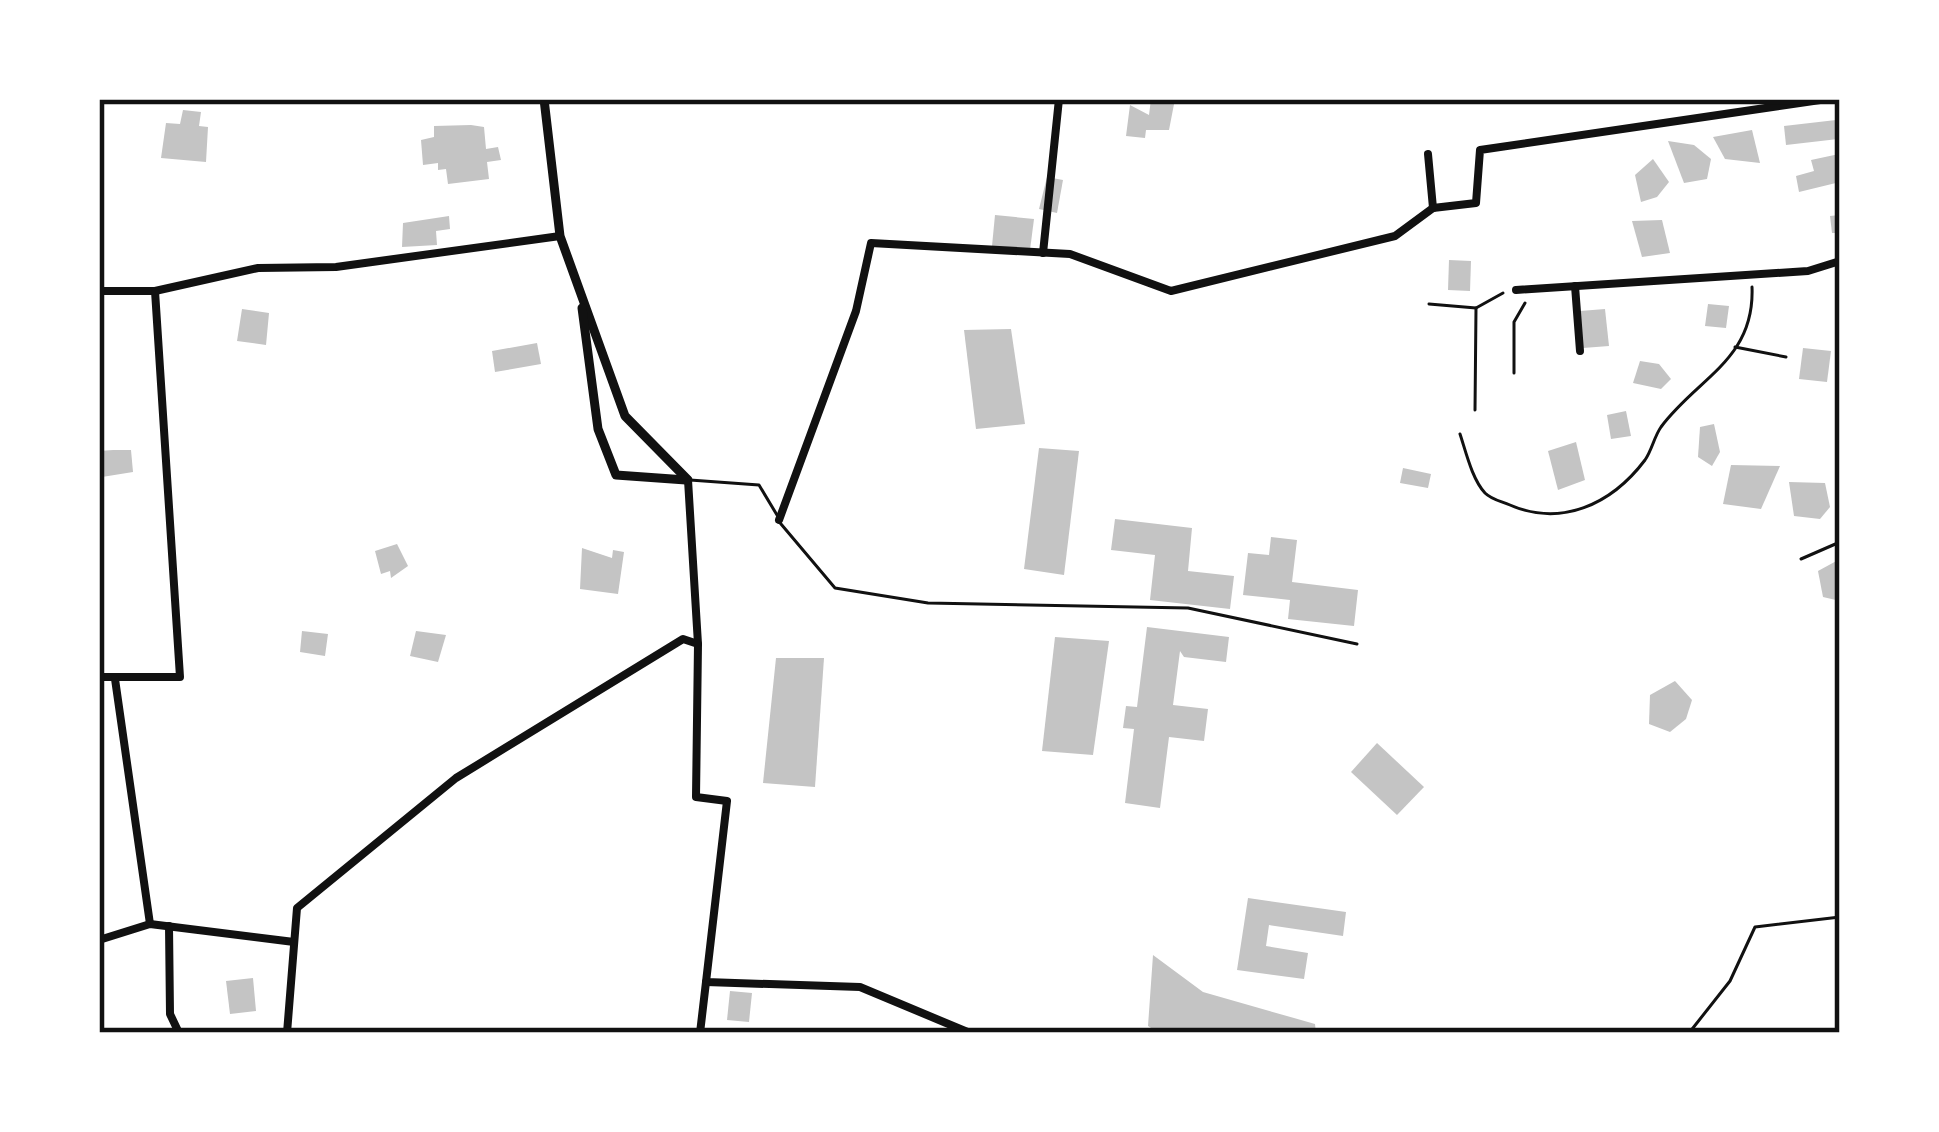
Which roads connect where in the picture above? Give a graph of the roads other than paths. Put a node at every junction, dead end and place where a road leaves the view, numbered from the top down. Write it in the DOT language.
graph roads {
  1 [pos="544,99"];
  2 [pos="1059,99"];
  3 [pos="1827,99"];
  4 [pos="1428,154"];
  5 [pos="1433,208"];
  6 [pos="560,236"];
  7 [pos="1043,253"];
  8 [pos="1840,261"];
  9 [pos="1575,286"];
  10 [pos="1516,290"];
  11 [pos="99,291"];
  12 [pos="155,291"];
  13 [pos="580,291"];
  14 [pos="1580,351"];
  15 [pos="688,480"];
  16 [pos="779,520"];
  17 [pos="698,644"];
  18 [pos="1357,644"];
  19 [pos="99,677"];
  20 [pos="115,679"];
  21 [pos="150,924"];
  22 [pos="169,926"];
  23 [pos="99,940"];
  24 [pos="294,942"];
  25 [pos="706,982"];
  26 [pos="179,1033"];
  27 [pos="287,1033"];
  28 [pos="700,1033"];
  29 [pos="970,1033"];
  1 -- 6 [label="street"];
  2 -- 7 [label="street"];
  3 -- 5 [label="street"];
  4 -- 5 [label="street"];
  5 -- 7 [label="street"];
  6 -- 12 [label="street"];
  6 -- 13 [label="street"];
  7 -- 16 [label="street"];
  8 -- 9 [label="street"];
  9 -- 10 [label="street"];
  9 -- 14 [label="street"];
  11 -- 12 [label="street"];
  12 -- 20 [label="street"];
  13 -- 15 [label="street"];
  13 -- 15 [label="street"];
  15 -- 16 [label="lane"];
  15 -- 17 [label="street"];
  16 -- 18 [label="lane"];
  17 -- 24 [label="street"];
  17 -- 25 [label="street"];
  19 -- 20 [label="street"];
  20 -- 21 [label="street"];
  21 -- 22 [label="street"];
  21 -- 23 [label="street"];
  22 -- 24 [label="street"];
  22 -- 26 [label="street"];
  24 -- 27 [label="street"];
  25 -- 28 [label="street"];
  25 -- 29 [label="street"];
}
